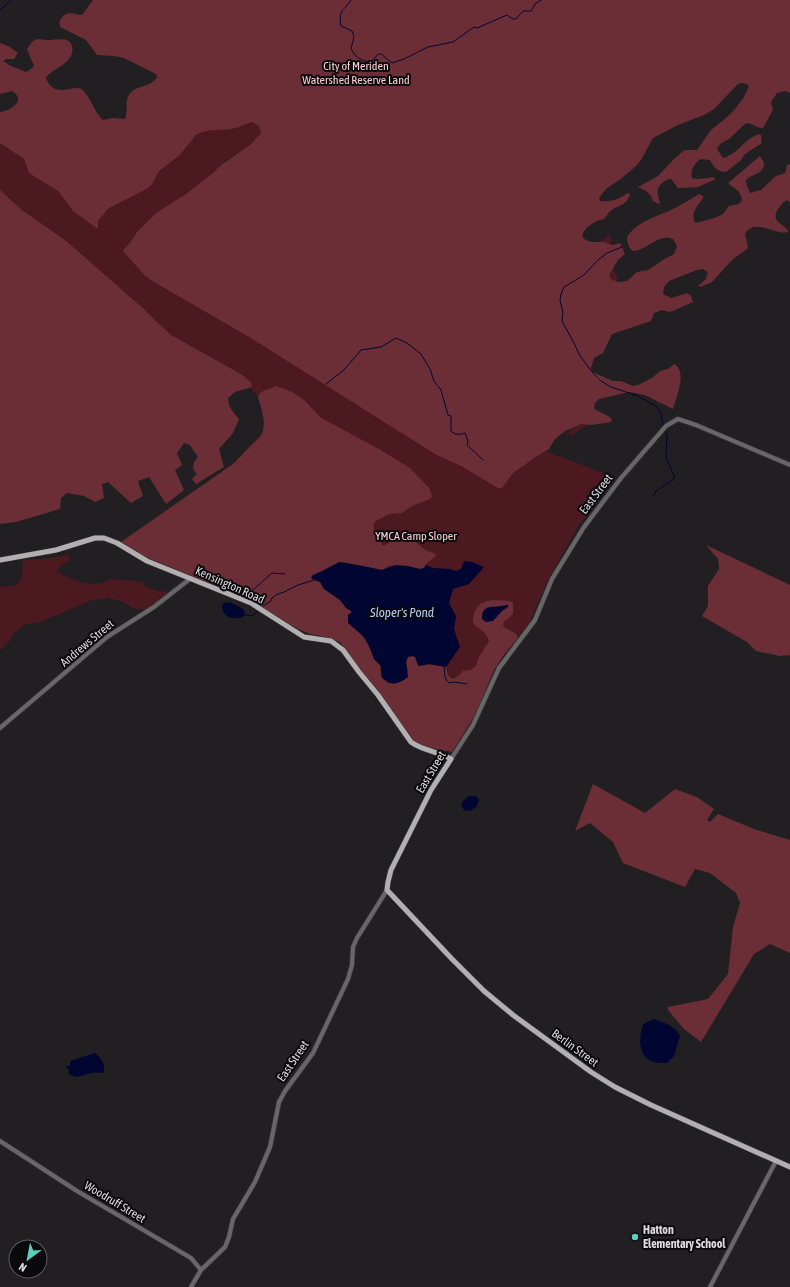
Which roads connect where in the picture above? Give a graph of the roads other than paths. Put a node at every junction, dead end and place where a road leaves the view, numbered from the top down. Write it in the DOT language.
graph roads {
  1 [pos="790,465"];
  2 [pos="0,560"];
  3 [pos="191,578"];
  4 [pos="0,728"];
  5 [pos="451,759"];
  6 [pos="387,890"];
  7 [pos="0,1141"];
  8 [pos="776,1161"];
  9 [pos="790,1167"];
  10 [pos="201,1270"];
  11 [pos="191,1287"];
  12 [pos="710,1287"];
  1 -- 5 [label="street, East Street"];
  2 -- 3 [label="main road, Kensington Road"];
  3 -- 4 [label="street, Andrews Street"];
  3 -- 5 [label="main road, Kensington Road"];
  5 -- 6 [label="main road, East Street"];
  6 -- 8 [label="main road, Berlin Street"];
  6 -- 10 [label="street, East Street"];
  7 -- 10 [label="street, Woodruff Street"];
  8 -- 9 [label="main road, Berlin Street"];
  8 -- 12 [label="street"];
  10 -- 11 [label="street"];
}
